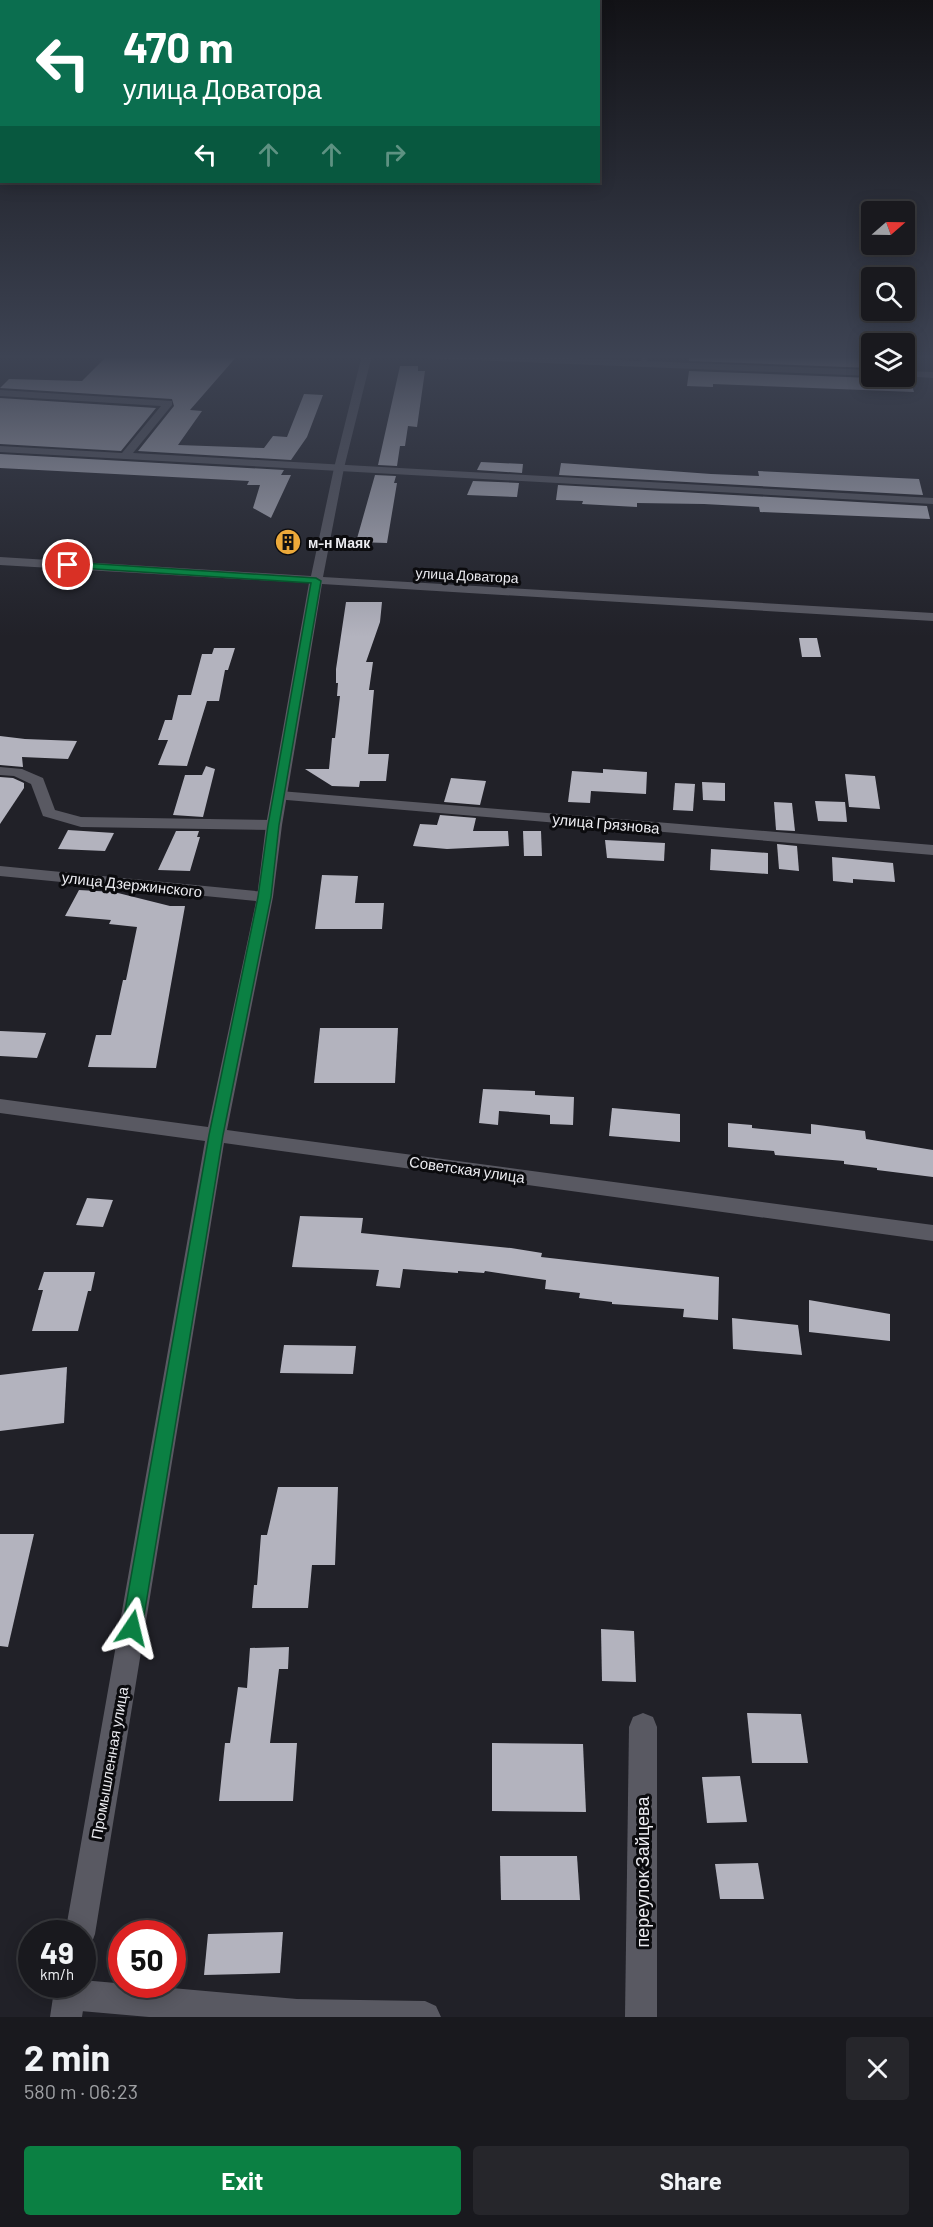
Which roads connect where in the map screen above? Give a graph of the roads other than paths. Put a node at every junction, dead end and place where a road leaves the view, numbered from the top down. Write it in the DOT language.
graph roads {
  1 [pos="2,449"];
  2 [pos="131,449"];
  3 [pos="344,449"];
  4 [pos="125,456"];
  5 [pos="339,468"];
  6 [pos="933,501"];
  7 [pos="0,561"];
  8 [pos="316,581"];
  9 [pos="933,617"];
  10 [pos="0,771"];
  11 [pos="280,796"];
  12 [pos="274,825"];
  13 [pos="933,850"];
  14 [pos="0,871"];
  15 [pos="265,897"];
  16 [pos="0,1106"];
  17 [pos="216,1135"];
  18 [pos="933,1233"];
  19 [pos="643,1727"];
  20 [pos="82,1920"];
  21 [pos="69,1999"];
  22 [pos="425,2017"];
  23 [pos="641,2017"];
  1 -- 4 [label="street"];
  2 -- 4 [label="street"];
  3 -- 5 [label="street, Промышленная улица"];
  4 -- 5 [label="street"];
  5 -- 6 [label="street"];
  5 -- 8 [label="street, Промышленная улица"];
  7 -- 8 [label="street, улица Доватора"];
  8 -- 9 [label="street, улица Доватора"];
  8 -- 11 [label="street, Промышленная улица"];
  10 -- 12 [label="street"];
  11 -- 12 [label="street, Промышленная улица"];
  11 -- 13 [label="street, улица Грязнова"];
  12 -- 15 [label="street, Промышленная улица"];
  14 -- 15 [label="street, улица Дзержинского"];
  15 -- 17 [label="street, Промышленная улица"];
  16 -- 17 [label="street, Советская улица"];
  17 -- 18 [label="street, Советская улица"];
  17 -- 20 [label="street, Промышленная улица"];
  19 -- 23 [label="street, переулок Зайцева"];
  21 -- 22 [label="street"];
}
